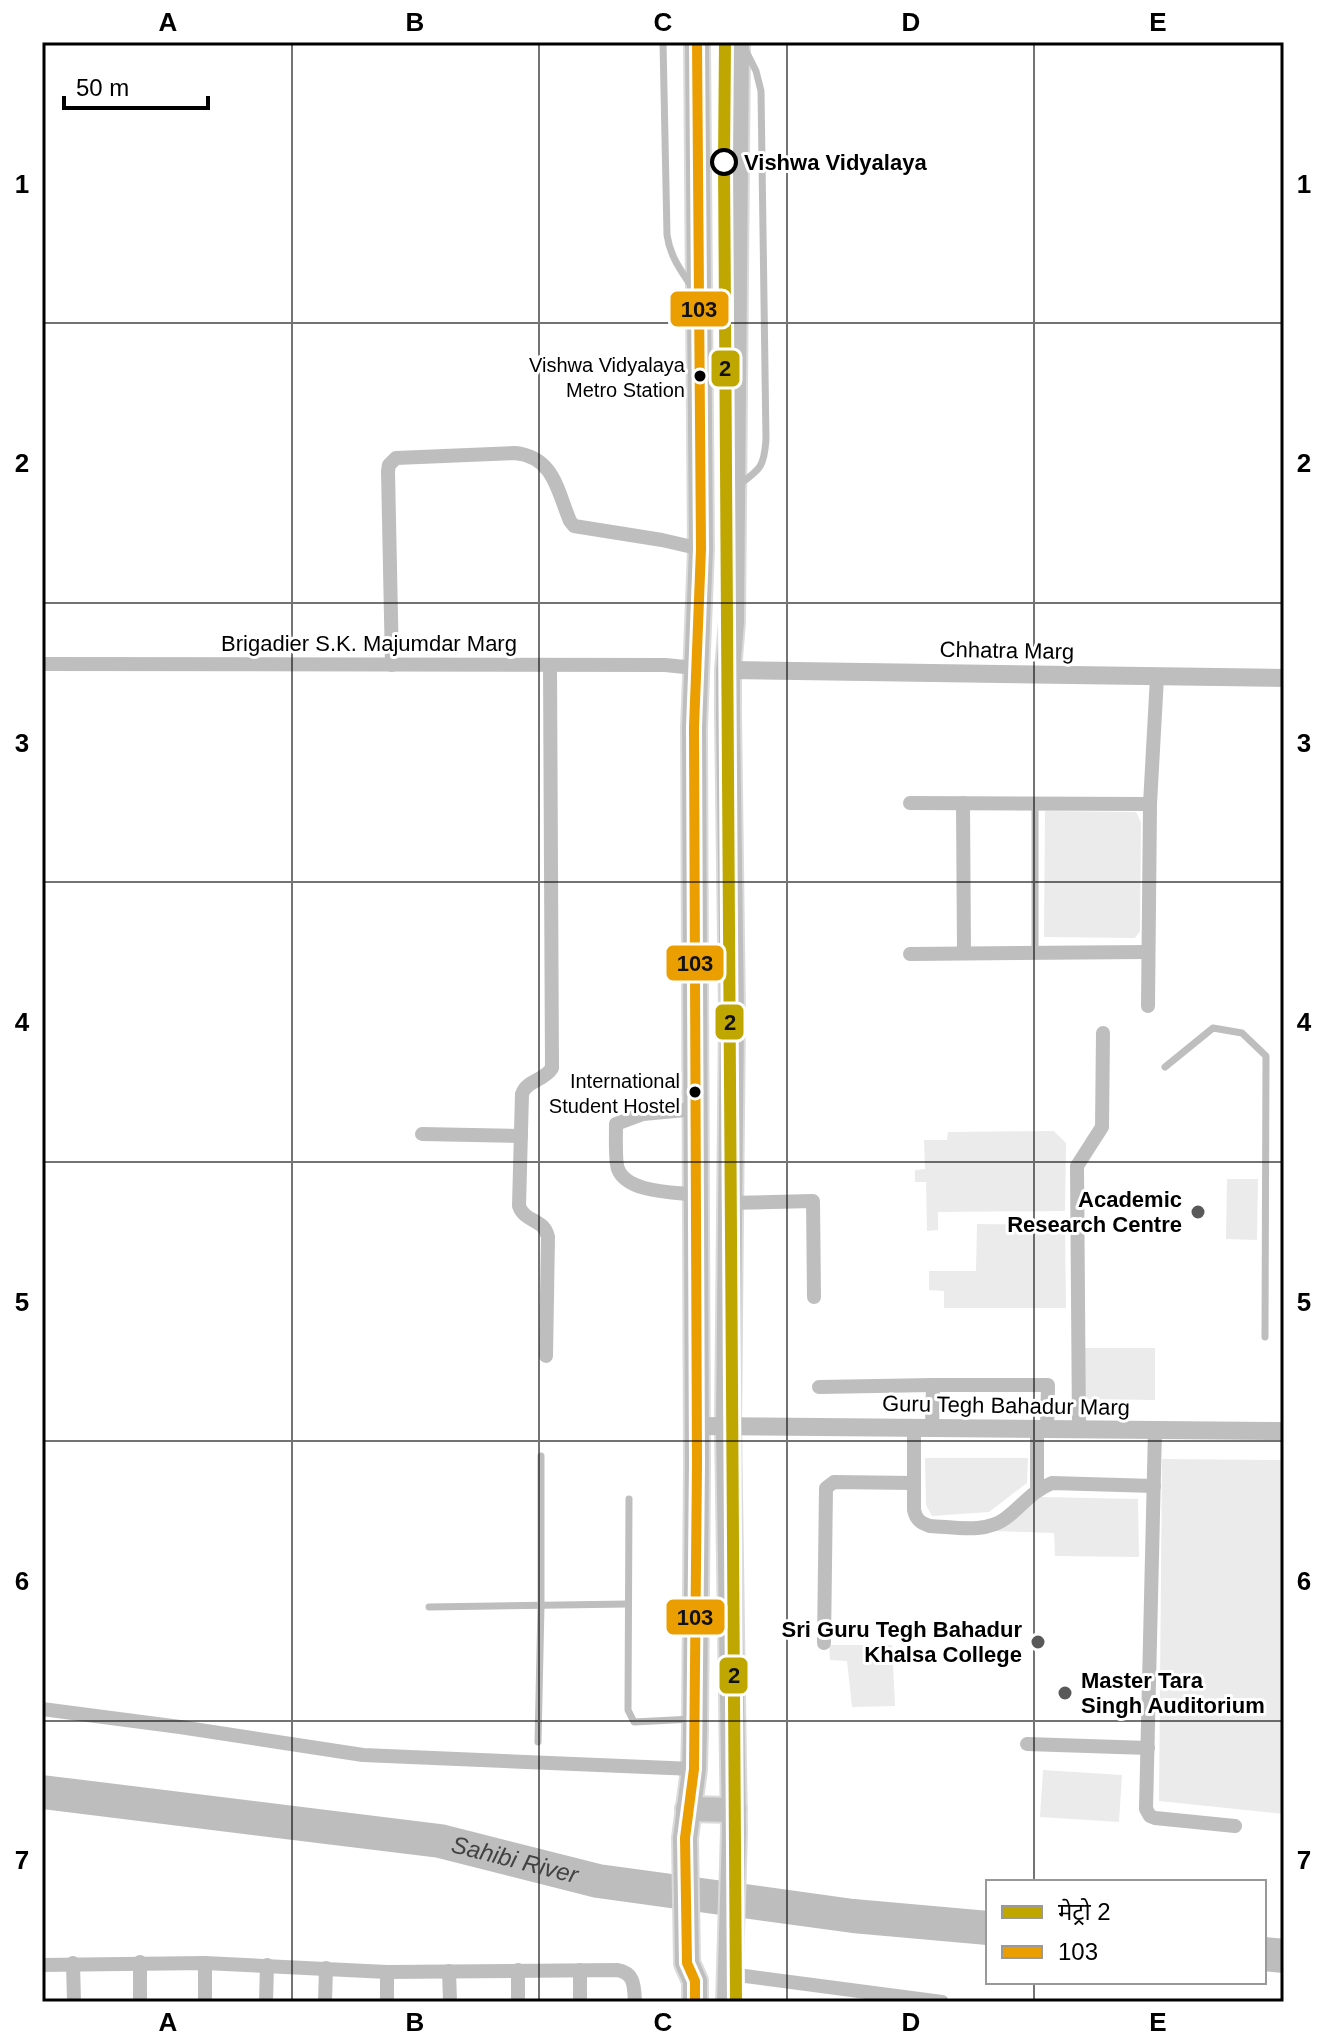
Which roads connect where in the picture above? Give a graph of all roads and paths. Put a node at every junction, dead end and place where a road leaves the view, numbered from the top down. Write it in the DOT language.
graph roads {
  1 [pos="663,42"];
  2 [pos="697,42"];
  3 [pos="739,42"];
  4 [pos="699,257"];
  5 [pos="735,257"];
  6 [pos="699,298"];
  7 [pos="733,489"];
  8 [pos="701,549"];
  9 [pos="42,664"];
  10 [pos="392,665"];
  11 [pos="550,665"];
  12 [pos="695,668"];
  13 [pos="728,670"];
  14 [pos="1157,677"];
  15 [pos="1284,678"];
  16 [pos="910,803"];
  17 [pos="963,803"];
  18 [pos="1035,803"];
  19 [pos="1150,804"];
  20 [pos="1148,952"];
  21 [pos="964,953"];
  22 [pos="1035,953"];
  23 [pos="910,954"];
  24 [pos="1148,1006"];
  25 [pos="1103,1033"];
  26 [pos="1165,1067"];
  27 [pos="696,1109"];
  28 [pos="422,1134"];
  29 [pos="521,1136"];
  30 [pos="696,1195"];
  31 [pos="729,1203"];
  32 [pos="814,1297"];
  33 [pos="1265,1337"];
  34 [pos="546,1356"];
  35 [pos="933,1385"];
  36 [pos="819,1387"];
  37 [pos="696,1426"];
  38 [pos="728,1426"];
  39 [pos="923,1428"];
  40 [pos="1042,1430"];
  41 [pos="1079,1430"];
  42 [pos="1155,1430"];
  43 [pos="1284,1431"];
  44 [pos="541,1456"];
  45 [pos="914,1483"];
  46 [pos="1154,1486"];
  47 [pos="1037,1489"];
  48 [pos="629,1499"];
  49 [pos="628,1604"];
  50 [pos="541,1606"];
  51 [pos="429,1607"];
  52 [pos="824,1643"];
  53 [pos="42,1709"];
  54 [pos="695,1719"];
  55 [pos="538,1742"];
  56 [pos="1027,1744"];
  57 [pos="1148,1748"];
  58 [pos="694,1769"];
  59 [pos="688,1809"];
  60 [pos="734,1821"];
  61 [pos="1235,1826"];
  62 [pos="140,1962"];
  63 [pos="73,1963"];
  64 [pos="205,1963"];
  65 [pos="42,1965"];
  66 [pos="267,1965"];
  67 [pos="731,1966"];
  68 [pos="326,1968"];
  69 [pos="518,1970"];
  70 [pos="580,1970"];
  71 [pos="449,1971"];
  72 [pos="387,1972"];
  73 [pos="74,2002"];
  74 [pos="140,2002"];
  75 [pos="205,2002"];
  76 [pos="266,2002"];
  77 [pos="325,2002"];
  78 [pos="387,2002"];
  79 [pos="450,2002"];
  80 [pos="518,2002"];
  81 [pos="580,2002"];
  82 [pos="635,2002"];
  83 [pos="695,2002"];
  84 [pos="729,2002"];
  85 [pos="736,2002"];
  86 [pos="942,2002"];
  1 -- 6 [label="lane"];
  2 -- 4 [label="main road"];
  3 -- 5 [label="main road"];
  3 -- 7 [label="lane"];
  4 -- 5 [label="main road"];
  4 -- 6 [label="main road"];
  5 -- 7 [label="main road"];
  6 -- 8 [label="main road"];
  7 -- 13 [label="main road"];
  8 -- 10 [label="street"];
  8 -- 12 [label="main road"];
  9 -- 10 [label="street, Brigadier S.K. Majumdar Marg"];
  10 -- 11 [label="street, Brigadier S.K. Majumdar Marg"];
  11 -- 12 [label="street, Brigadier S.K. Majumdar Marg"];
  11 -- 29 [label="street"];
  12 -- 27 [label="main road"];
  13 -- 14 [label="street, Chhatra Marg"];
  13 -- 31 [label="main road"];
  14 -- 15 [label="street, Chhatra Marg"];
  14 -- 19 [label="street"];
  16 -- 17 [label="street"];
  17 -- 18 [label="street"];
  17 -- 21 [label="street"];
  18 -- 19 [label="street"];
  18 -- 22 [label="lane"];
  19 -- 20 [label="street"];
  20 -- 22 [label="street"];
  20 -- 24 [label="street"];
  21 -- 22 [label="street"];
  21 -- 23 [label="street"];
  25 -- 41 [label="street"];
  26 -- 33 [label="lane"];
  27 -- 30 [label="main road"];
  27 -- 30 [label="street"];
  28 -- 29 [label="street"];
  29 -- 34 [label="street"];
  30 -- 37 [label="main road"];
  31 -- 32 [label="street"];
  31 -- 38 [label="main road"];
  35 -- 36 [label="street"];
  35 -- 39 [label="street"];
  35 -- 40 [label="street"];
  37 -- 38 [label="street, Guru Tegh Bahadur Marg"];
  37 -- 54 [label="main road"];
  38 -- 39 [label="street, Guru Tegh Bahadur Marg"];
  38 -- 60 [label="main road"];
  39 -- 40 [label="street, Guru Tegh Bahadur Marg"];
  39 -- 45 [label="street"];
  40 -- 41 [label="street, Guru Tegh Bahadur Marg"];
  40 -- 47 [label="street"];
  41 -- 42 [label="street, Guru Tegh Bahadur Marg"];
  42 -- 43 [label="street, Guru Tegh Bahadur Marg"];
  42 -- 46 [label="street"];
  44 -- 50 [label="lane"];
  45 -- 47 [label="street"];
  45 -- 52 [label="street"];
  46 -- 47 [label="street"];
  46 -- 57 [label="street"];
  48 -- 49 [label="lane"];
  49 -- 50 [label="lane"];
  49 -- 54 [label="lane"];
  50 -- 51 [label="lane"];
  50 -- 55 [label="lane"];
  53 -- 58 [label="street"];
  54 -- 58 [label="main road"];
  56 -- 57 [label="street"];
  57 -- 61 [label="street"];
  58 -- 59 [label="main road"];
  59 -- 60 [label="main road"];
  59 -- 83 [label="main road"];
  60 -- 67 [label="main road"];
  62 -- 63 [label="street"];
  62 -- 64 [label="street"];
  62 -- 74 [label="street"];
  63 -- 65 [label="street"];
  63 -- 73 [label="street"];
  64 -- 66 [label="street"];
  64 -- 75 [label="street"];
  66 -- 68 [label="street"];
  66 -- 76 [label="street"];
  67 -- 84 [label="main road"];
  67 -- 86 [label="street"];
  68 -- 72 [label="street"];
  68 -- 77 [label="street"];
  69 -- 70 [label="street"];
  69 -- 71 [label="street"];
  69 -- 80 [label="street"];
  70 -- 81 [label="street"];
  70 -- 82 [label="street"];
  71 -- 72 [label="street"];
  71 -- 79 [label="street"];
  72 -- 78 [label="street"];
  84 -- 85 [label="street"];
}
